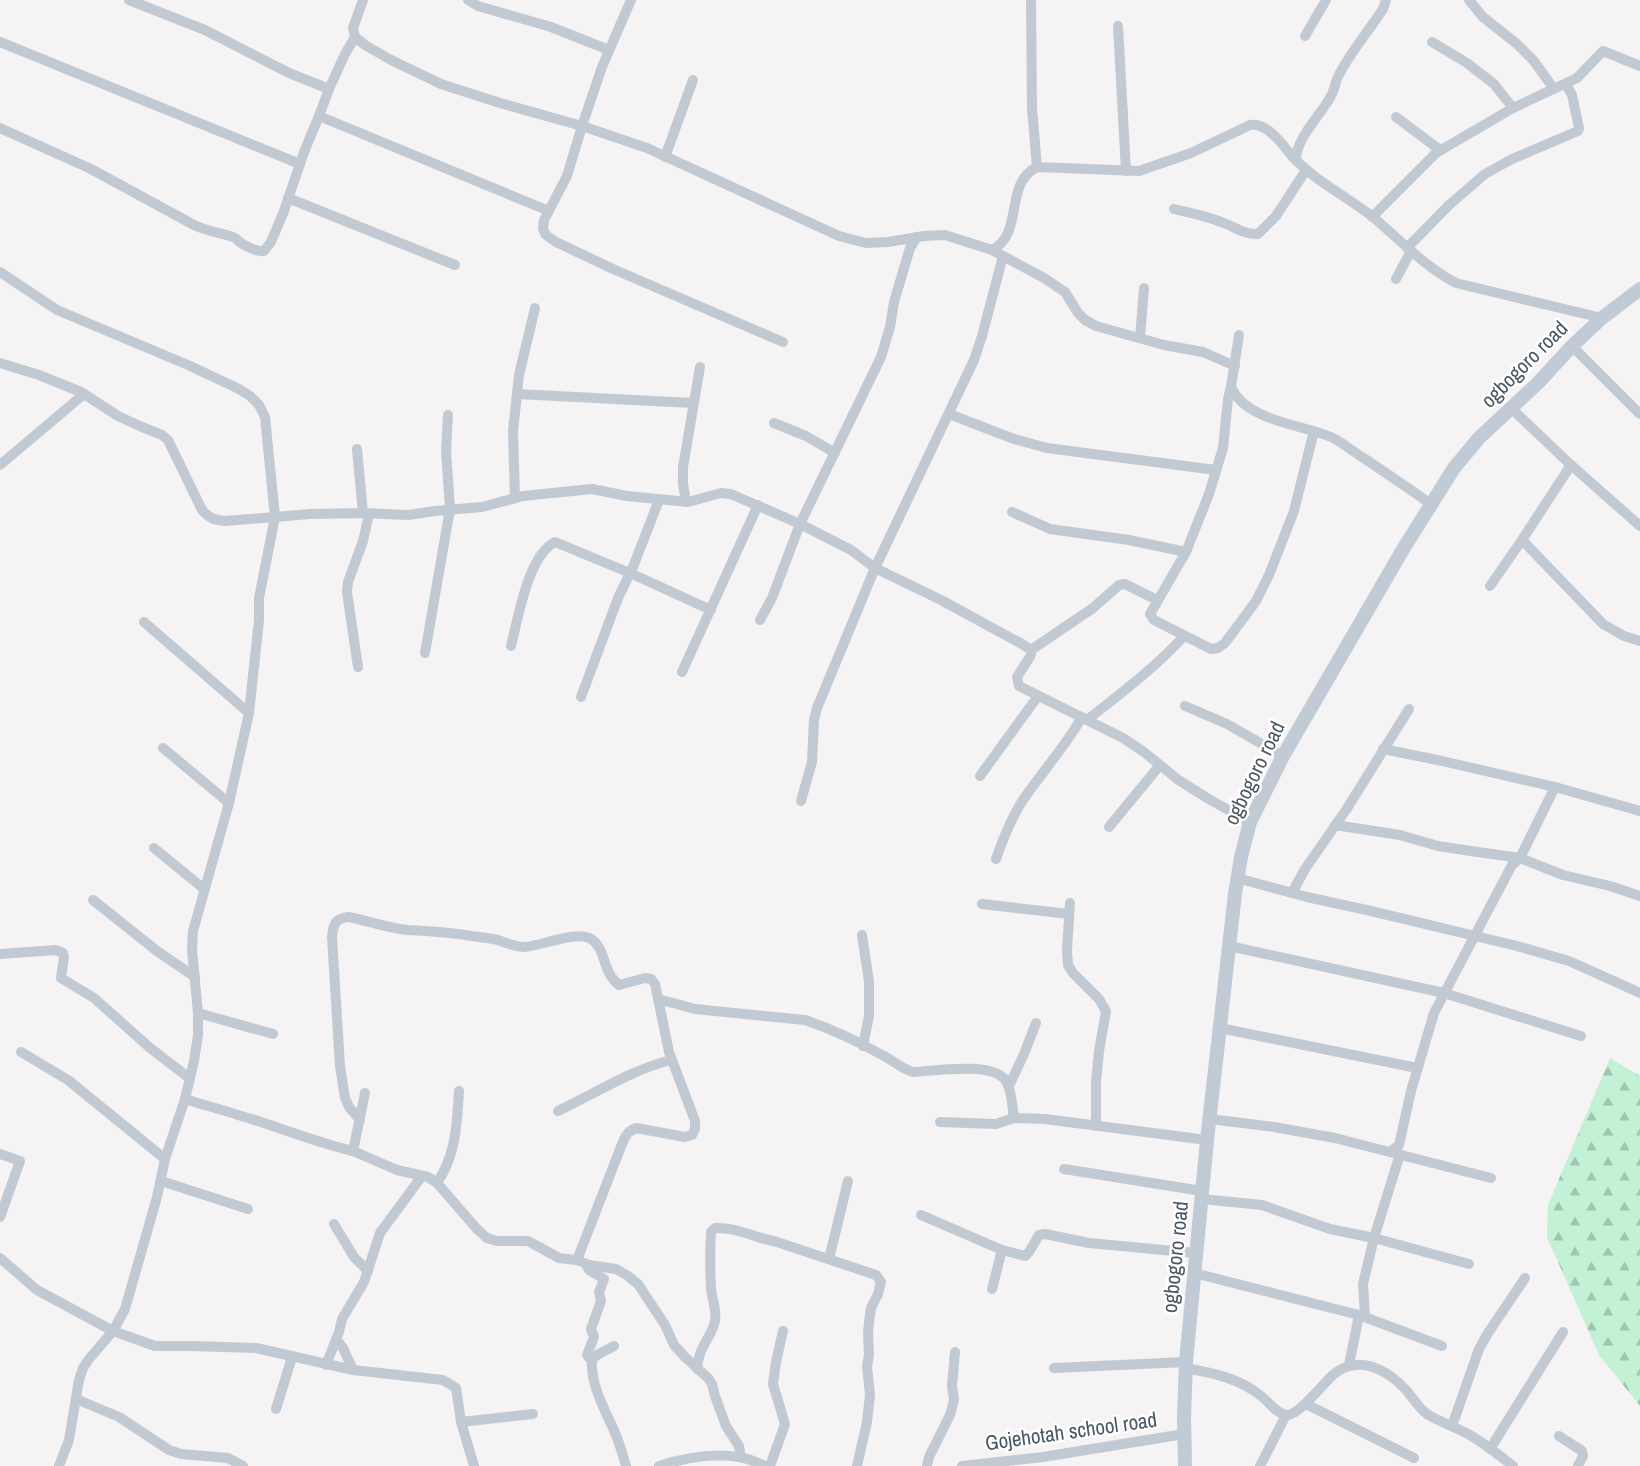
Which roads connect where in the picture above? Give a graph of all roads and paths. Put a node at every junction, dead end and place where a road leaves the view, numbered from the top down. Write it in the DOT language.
graph roads {
  1 [pos="129,0"];
  2 [pos="363,0"];
  3 [pos="468,0"];
  4 [pos="631,0"];
  5 [pos="1031,0"];
  6 [pos="1326,0"];
  7 [pos="1386,0"];
  8 [pos="1469,0"];
  9 [pos="1118,26"];
  10 [pos="1305,36"];
  11 [pos="356,37"];
  12 [pos="0,42"];
  13 [pos="1432,42"];
  14 [pos="609,50"];
  15 [pos="1640,66"];
  16 [pos="693,81"];
  17 [pos="1566,84"];
  18 [pos="329,89"];
  19 [pos="1554,89"];
  20 [pos="1513,108"];
  21 [pos="319,116"];
  22 [pos="1396,117"];
  23 [pos="582,126"];
  24 [pos="0,128"];
  25 [pos="1440,150"];
  26 [pos="665,157"];
  27 [pos="1296,160"];
  28 [pos="300,164"];
  29 [pos="1037,166"];
  30 [pos="1306,170"];
  31 [pos="1126,171"];
  32 [pos="288,198"];
  33 [pos="1174,209"];
  34 [pos="549,211"];
  35 [pos="1372,217"];
  36 [pos="916,237"];
  37 [pos="992,250"];
  38 [pos="1409,250"];
  39 [pos="1003,256"];
  40 [pos="455,265"];
  41 [pos="0,272"];
  42 [pos="1396,279"];
  43 [pos="1144,288"];
  44 [pos="1640,289"];
  45 [pos="535,308"];
  46 [pos="1602,318"];
  47 [pos="1239,335"];
  48 [pos="1140,338"];
  49 [pos="783,342"];
  50 [pos="1572,346"];
  51 [pos="0,363"];
  52 [pos="1234,366"];
  53 [pos="700,367"];
  54 [pos="1232,387"];
  55 [pos="84,394"];
  56 [pos="517,394"];
  57 [pos="693,403"];
  58 [pos="1511,408"];
  59 [pos="949,414"];
  60 [pos="1640,414"];
  61 [pos="448,415"];
  62 [pos="774,423"];
  63 [pos="1314,431"];
  64 [pos="357,449"];
  65 [pos="835,453"];
  66 [pos="0,465"];
  67 [pos="1571,465"];
  68 [pos="1216,470"];
  69 [pos="515,498"];
  70 [pos="659,500"];
  71 [pos="686,502"];
  72 [pos="1431,504"];
  73 [pos="758,505"];
  74 [pos="450,509"];
  75 [pos="1012,512"];
  76 [pos="366,513"];
  77 [pos="275,517"];
  78 [pos="800,524"];
  79 [pos="1640,526"];
  80 [pos="1522,540"];
  81 [pos="1186,552"];
  82 [pos="875,568"];
  83 [pos="630,573"];
  84 [pos="1490,586"];
  85 [pos="1157,600"];
  86 [pos="711,610"];
  87 [pos="760,620"];
  88 [pos="144,622"];
  89 [pos="1184,636"];
  90 [pos="1640,641"];
  91 [pos="512,646"];
  92 [pos="1031,650"];
  93 [pos="425,653"];
  94 [pos="358,668"];
  95 [pos="682,672"];
  96 [pos="1038,696"];
  97 [pos="581,697"];
  98 [pos="1185,706"];
  99 [pos="1409,709"];
  100 [pos="249,713"];
  101 [pos="1084,718"];
  102 [pos="163,748"];
  103 [pos="1383,749"];
  104 [pos="1283,756"];
  105 [pos="1160,765"];
  106 [pos="980,776"];
  107 [pos="1555,788"];
  108 [pos="801,801"];
  109 [pos="230,803"];
  110 [pos="1640,811"];
  111 [pos="1250,822"];
  112 [pos="1335,825"];
  113 [pos="1109,827"];
  114 [pos="154,848"];
  115 [pos="996,859"];
  116 [pos="1515,860"];
  117 [pos="1237,878"];
  118 [pos="204,889"];
  119 [pos="1292,893"];
  120 [pos="1640,896"];
  121 [pos="93,900"];
  122 [pos="982,904"];
  123 [pos="862,935"];
  124 [pos="1475,935"];
  125 [pos="1229,946"];
  126 [pos="0,954"];
  127 [pos="195,976"];
  128 [pos="1444,993"];
  129 [pos="1640,993"];
  130 [pos="658,999"];
  131 [pos="198,1013"];
  132 [pos="1036,1023"];
  133 [pos="1220,1028"];
  134 [pos="273,1034"];
  135 [pos="1581,1036"];
  136 [pos="863,1046"];
  137 [pos="21,1052"];
  138 [pos="671,1060"];
  139 [pos="1417,1068"];
  140 [pos="189,1078"];
  141 [pos="1009,1086"];
  142 [pos="459,1091"];
  143 [pos="365,1093"];
  144 [pos="184,1099"];
  145 [pos="558,1111"];
  146 [pos="1014,1118"];
  147 [pos="1210,1119"];
  148 [pos="360,1120"];
  149 [pos="940,1122"];
  150 [pos="1096,1126"];
  151 [pos="1207,1140"];
  152 [pos="353,1151"];
  153 [pos="1399,1152"];
  154 [pos="0,1154"];
  155 [pos="165,1159"];
  156 [pos="1064,1169"];
  157 [pos="422,1176"];
  158 [pos="1491,1178"];
  159 [pos="161,1181"];
  160 [pos="848,1181"];
  161 [pos="437,1183"];
  162 [pos="1202,1195"];
  163 [pos="249,1209"];
  164 [pos="921,1215"];
  165 [pos="0,1216"];
  166 [pos="334,1224"];
  167 [pos="1374,1238"];
  168 [pos="1002,1250"];
  169 [pos="1196,1253"];
  170 [pos="0,1258"];
  171 [pos="829,1259"];
  172 [pos="581,1261"];
  173 [pos="1469,1264"];
  174 [pos="368,1271"];
  175 [pos="1194,1273"];
  176 [pos="1525,1278"];
  177 [pos="992,1289"];
  178 [pos="1362,1316"];
  179 [pos="783,1330"];
  180 [pos="113,1331"];
  181 [pos="1563,1332"];
  182 [pos="336,1339"];
  183 [pos="614,1346"];
  184 [pos="1442,1346"];
  185 [pos="956,1352"];
  186 [pos="292,1357"];
  187 [pos="592,1361"];
  188 [pos="326,1365"];
  189 [pos="1186,1365"];
  190 [pos="1349,1365"];
  191 [pos="1054,1368"];
  192 [pos="697,1369"];
  193 [pos="353,1371"];
  194 [pos="76,1399"];
  195 [pos="1306,1404"];
  196 [pos="276,1409"];
  197 [pos="533,1413"];
  198 [pos="1286,1415"];
  199 [pos="461,1422"];
  200 [pos="1452,1426"];
  201 [pos="1185,1434"];
  202 [pos="1559,1436"];
  203 [pos="1490,1449"];
  204 [pos="741,1457"];
  205 [pos="1414,1458"];
  206 [pos="1042,1461"];
  207 [pos="59,1466"];
  208 [pos="243,1466"];
  209 [pos="474,1466"];
  210 [pos="626,1466"];
  211 [pos="659,1466"];
  212 [pos="768,1466"];
  213 [pos="857,1466"];
  214 [pos="927,1466"];
  215 [pos="962,1466"];
  216 [pos="1185,1466"];
  217 [pos="1260,1466"];
  218 [pos="1513,1466"];
  219 [pos="1578,1466"];
  1 -- 18 [label="street"];
  2 -- 11 [label="street"];
  3 -- 14 [label="street"];
  4 -- 14 [label="street"];
  5 -- 29 [label="street"];
  6 -- 10 [label="street"];
  7 -- 27 [label="street"];
  8 -- 19 [label="street"];
  9 -- 31 [label="street"];
  11 -- 18 [label="street"];
  11 -- 23 [label="street"];
  12 -- 28 [label="street"];
  13 -- 20 [label="street"];
  14 -- 23 [label="street"];
  15 -- 17 [label="street"];
  16 -- 26 [label="street"];
  17 -- 19 [label="street"];
  17 -- 38 [label="street"];
  18 -- 21 [label="street"];
  19 -- 20 [label="street"];
  20 -- 25 [label="street"];
  21 -- 28 [label="street"];
  21 -- 34 [label="street"];
  22 -- 25 [label="street"];
  23 -- 26 [label="street"];
  23 -- 34 [label="street"];
  24 -- 32 [label="street"];
  25 -- 35 [label="street"];
  26 -- 36 [label="street"];
  27 -- 30 [label="street"];
  27 -- 31 [label="street"];
  28 -- 32 [label="street"];
  29 -- 31 [label="street"];
  29 -- 37 [label="street"];
  30 -- 33 [label="street"];
  30 -- 35 [label="street"];
  32 -- 40 [label="street"];
  34 -- 49 [label="street"];
  35 -- 38 [label="street"];
  36 -- 37 [label="street"];
  36 -- 65 [label="street"];
  37 -- 39 [label="street"];
  38 -- 42 [label="street"];
  38 -- 46 [label="street"];
  39 -- 48 [label="street"];
  39 -- 59 [label="street"];
  41 -- 77 [label="street"];
  43 -- 48 [label="street"];
  44 -- 46 [label="street, ogbogoro road"];
  45 -- 56 [label="street"];
  46 -- 50 [label="street, ogbogoro road"];
  47 -- 52 [label="street"];
  48 -- 52 [label="street"];
  50 -- 58 [label="street, ogbogoro road"];
  50 -- 60 [label="street"];
  51 -- 55 [label="street"];
  52 -- 54 [label="street"];
  53 -- 57 [label="street"];
  54 -- 63 [label="street"];
  54 -- 68 [label="street"];
  55 -- 66 [label="street"];
  55 -- 77 [label="street"];
  56 -- 57 [label="street"];
  56 -- 69 [label="street"];
  57 -- 71 [label="street"];
  58 -- 67 [label="street"];
  58 -- 72 [label="street, ogbogoro road"];
  59 -- 68 [label="street"];
  59 -- 82 [label="street"];
  61 -- 74 [label="street"];
  62 -- 65 [label="street"];
  63 -- 72 [label="street"];
  63 -- 89 [label="street"];
  64 -- 76 [label="street"];
  65 -- 78 [label="street"];
  67 -- 79 [label="street"];
  67 -- 80 [label="street"];
  68 -- 81 [label="street"];
  69 -- 70 [label="street"];
  69 -- 74 [label="street"];
  70 -- 71 [label="street"];
  70 -- 83 [label="street"];
  71 -- 73 [label="street"];
  72 -- 104 [label="street, ogbogoro road"];
  73 -- 78 [label="street"];
  73 -- 86 [label="street"];
  74 -- 76 [label="street"];
  74 -- 93 [label="street"];
  75 -- 81 [label="street"];
  76 -- 77 [label="street"];
  76 -- 94 [label="street"];
  77 -- 100 [label="street"];
  78 -- 82 [label="street"];
  78 -- 87 [label="street"];
  80 -- 84 [label="street"];
  80 -- 90 [label="street"];
  81 -- 85 [label="street"];
  82 -- 92 [label="street"];
  82 -- 108 [label="street"];
  83 -- 86 [label="street"];
  83 -- 91 [label="street"];
  83 -- 97 [label="street"];
  85 -- 89 [label="street"];
  85 -- 92 [label="street"];
  86 -- 95 [label="street"];
  88 -- 100 [label="street"];
  89 -- 101 [label="street"];
  92 -- 96 [label="street"];
  96 -- 101 [label="street"];
  96 -- 106 [label="street"];
  98 -- 104 [label="street"];
  99 -- 103 [label="street"];
  100 -- 109 [label="street"];
  101 -- 105 [label="street"];
  101 -- 115 [label="street"];
  102 -- 109 [label="street"];
  103 -- 107 [label="street"];
  103 -- 112 [label="street"];
  104 -- 111 [label="street, ogbogoro road"];
  105 -- 111 [label="street"];
  105 -- 113 [label="street"];
  107 -- 110 [label="street"];
  107 -- 116 [label="street"];
  109 -- 118 [label="street"];
  111 -- 117 [label="street, ogbogoro road"];
  112 -- 116 [label="street"];
  112 -- 119 [label="street"];
  114 -- 118 [label="street"];
  116 -- 120 [label="street"];
  116 -- 124 [label="street"];
  117 -- 119 [label="street"];
  117 -- 125 [label="street, ogbogoro road"];
  118 -- 127 [label="street"];
  119 -- 124 [label="street"];
  121 -- 127 [label="street"];
  122 -- 150 [label="street"];
  123 -- 136 [label="street"];
  124 -- 128 [label="street"];
  124 -- 129 [label="street"];
  125 -- 128 [label="street"];
  125 -- 133 [label="street, ogbogoro road"];
  126 -- 140 [label="street"];
  127 -- 131 [label="street"];
  128 -- 135 [label="street"];
  128 -- 139 [label="street"];
  130 -- 136 [label="street"];
  130 -- 138 [label="street"];
  130 -- 148 [label="street"];
  131 -- 134 [label="street"];
  131 -- 140 [label="street"];
  132 -- 141 [label="street"];
  133 -- 139 [label="street"];
  133 -- 147 [label="street, ogbogoro road"];
  136 -- 141 [label="street"];
  137 -- 155 [label="street"];
  138 -- 145 [label="street"];
  138 -- 172 [label="street"];
  139 -- 153 [label="street"];
  140 -- 144 [label="street"];
  141 -- 146 [label="street"];
  142 -- 161 [label="street"];
  143 -- 148 [label="street"];
  144 -- 152 [label="street"];
  144 -- 155 [label="street"];
  146 -- 149 [label="street"];
  146 -- 150 [label="street"];
  147 -- 151 [label="street, ogbogoro road"];
  147 -- 153 [label="street"];
  148 -- 152 [label="street"];
  150 -- 151 [label="street"];
  151 -- 162 [label="street, ogbogoro road"];
  152 -- 157 [label="street"];
  153 -- 158 [label="street"];
  153 -- 167 [label="street"];
  154 -- 165 [label="street"];
  155 -- 159 [label="street"];
  156 -- 162 [label="street"];
  157 -- 161 [label="street"];
  157 -- 174 [label="street"];
  159 -- 163 [label="street"];
  159 -- 180 [label="street"];
  160 -- 171 [label="street"];
  161 -- 172 [label="street"];
  162 -- 167 [label="street"];
  162 -- 169 [label="street, ogbogoro road"];
  164 -- 168 [label="street"];
  166 -- 174 [label="street"];
  167 -- 173 [label="street"];
  167 -- 178 [label="street"];
  168 -- 169 [label="street"];
  168 -- 177 [label="street"];
  169 -- 175 [label="street, ogbogoro road"];
  170 -- 180 [label="street"];
  171 -- 192 [label="street"];
  171 -- 213 [label="street"];
  172 -- 187 [label="street"];
  172 -- 192 [label="street"];
  174 -- 182 [label="street"];
  175 -- 178 [label="street"];
  175 -- 189 [label="street, ogbogoro road"];
  176 -- 200 [label="street"];
  178 -- 184 [label="street"];
  178 -- 190 [label="street"];
  179 -- 212 [label="street"];
  180 -- 186 [label="street"];
  180 -- 194 [label="street"];
  181 -- 203 [label="street"];
  182 -- 188 [label="street"];
  182 -- 193 [label="street"];
  183 -- 187 [label="street"];
  185 -- 214 [label="street"];
  186 -- 188 [label="street"];
  186 -- 196 [label="street"];
  187 -- 210 [label="street"];
  188 -- 193 [label="street"];
  189 -- 191 [label="street"];
  189 -- 198 [label="street"];
  189 -- 201 [label="street, ogbogoro road"];
  190 -- 195 [label="street"];
  190 -- 200 [label="street"];
  192 -- 204 [label="street"];
  193 -- 199 [label="street"];
  194 -- 207 [label="street"];
  194 -- 208 [label="street"];
  195 -- 198 [label="street"];
  195 -- 205 [label="street"];
  197 -- 199 [label="street"];
  198 -- 217 [label="street"];
  199 -- 209 [label="street"];
  200 -- 203 [label="street"];
  201 -- 206 [label="street, Gojehotah school road"];
  201 -- 216 [label="street, ogbogoro road"];
  202 -- 219 [label="street"];
  203 -- 218 [label="street"];
  204 -- 211 [label="street"];
  204 -- 212 [label="street"];
  206 -- 215 [label="street, Gojehotah school road"];
}
